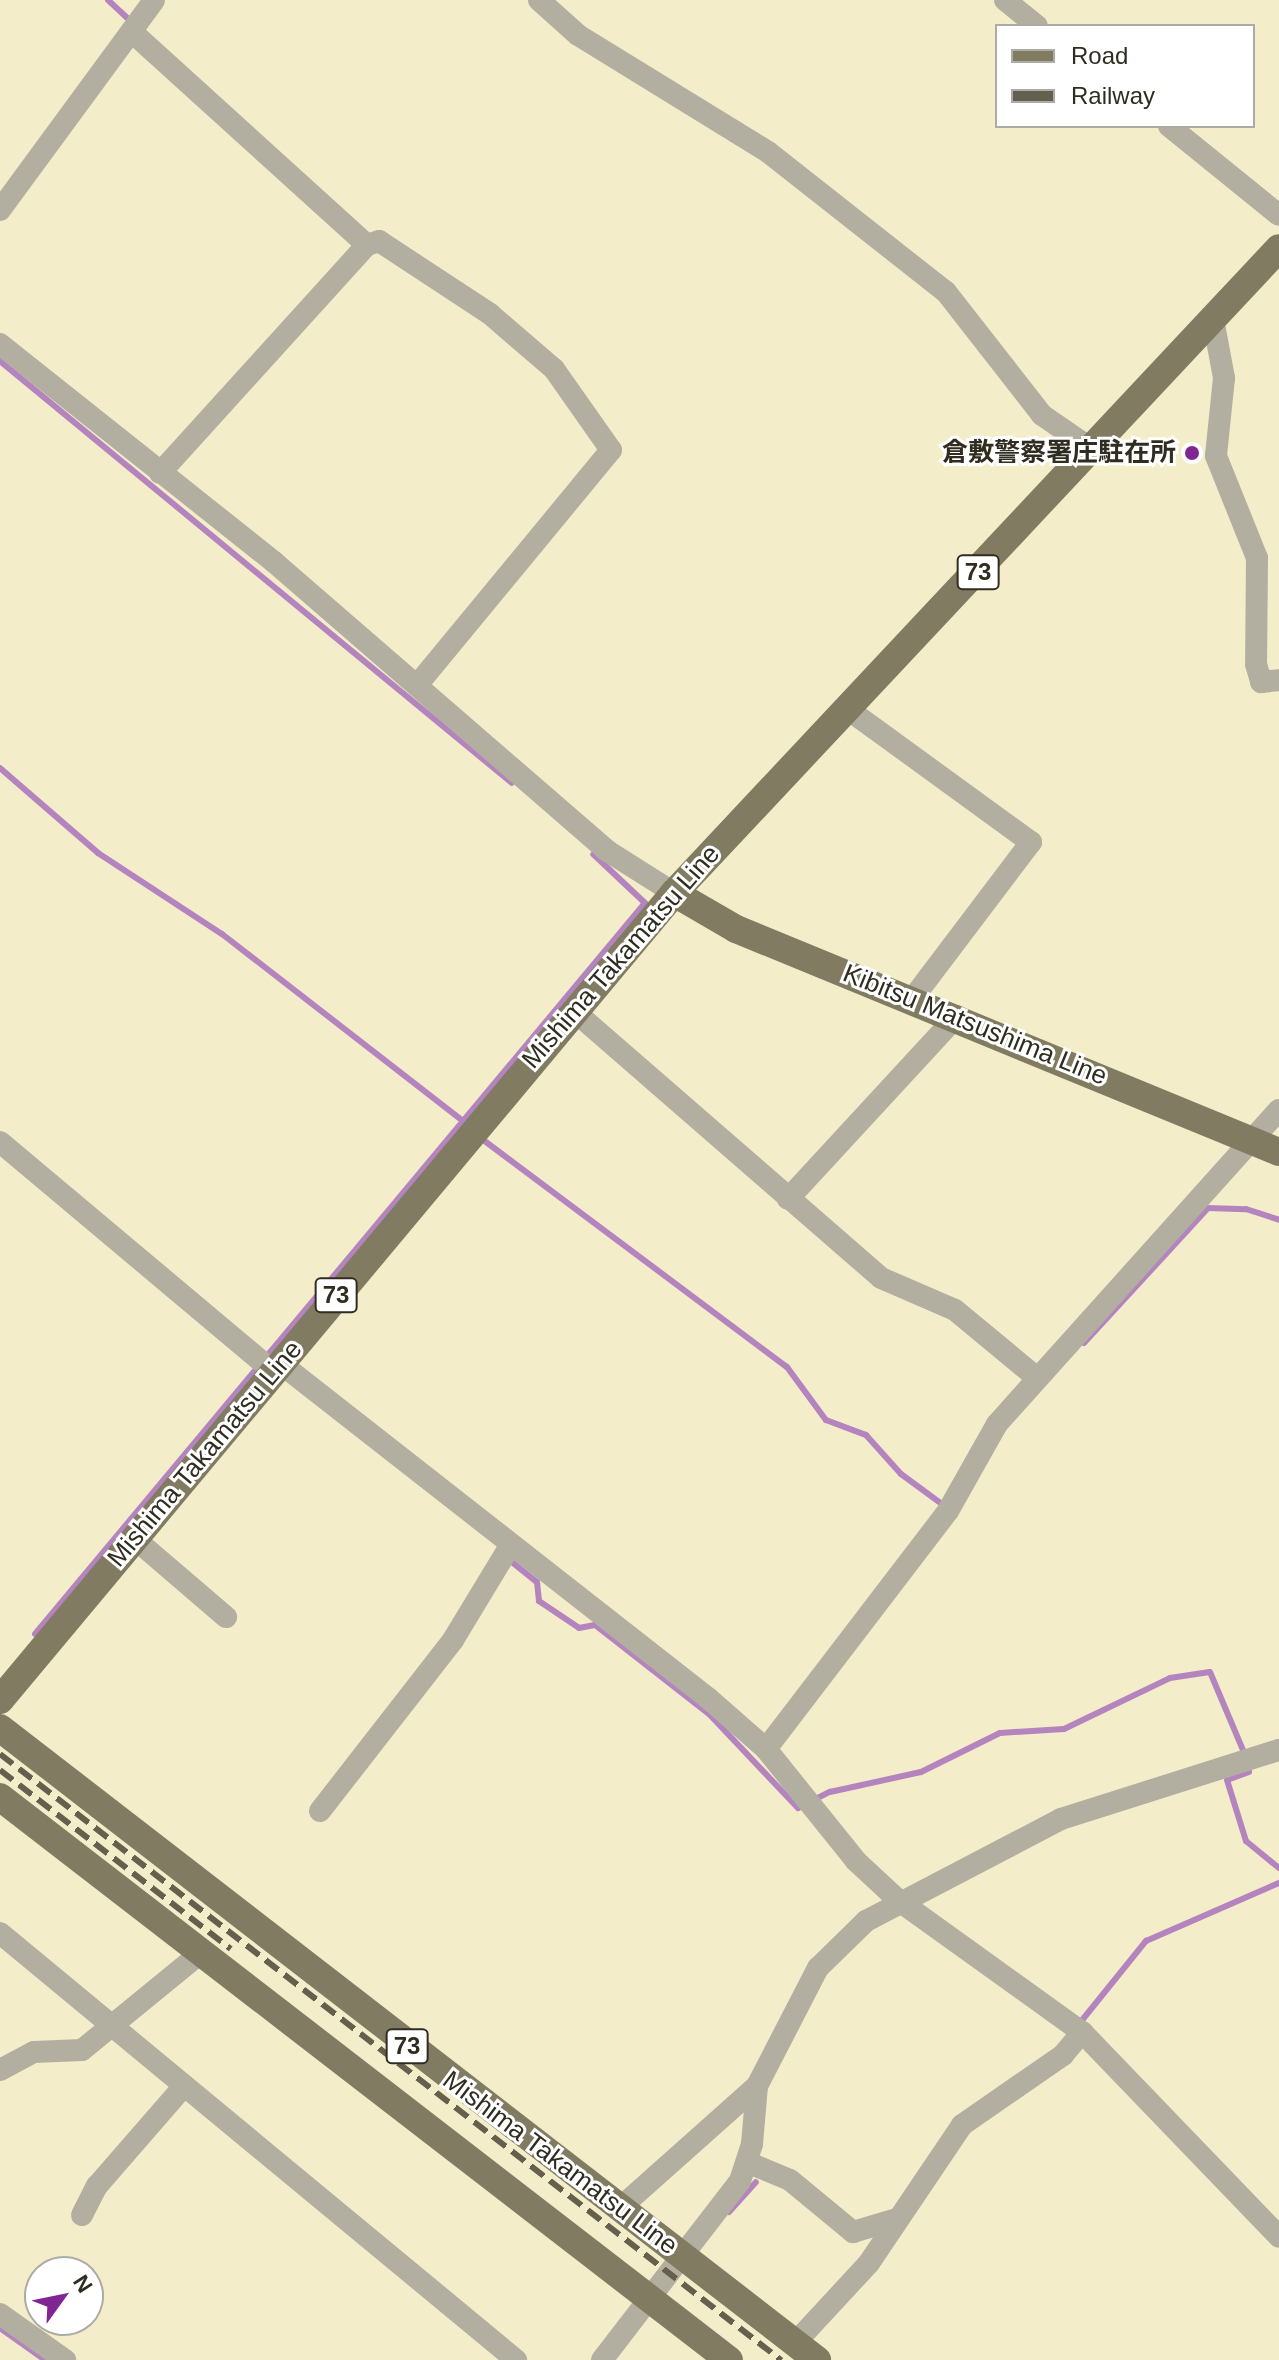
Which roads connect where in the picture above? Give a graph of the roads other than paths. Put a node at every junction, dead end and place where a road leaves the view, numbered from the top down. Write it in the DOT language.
graph roads {
  1 [pos="154,0"];
  2 [pos="539,0"];
  3 [pos="1005,0"];
  4 [pos="1035,24"];
  5 [pos="132,32"];
  6 [pos="1171,128"];
  7 [pos="0,210"];
  8 [pos="1279,215"];
  9 [pos="367,245"];
  10 [pos="1279,248"];
  11 [pos="1213,319"];
  12 [pos="0,344"];
  13 [pos="1093,450"];
  14 [pos="160,473"];
  15 [pos="1279,680"];
  16 [pos="417,685"];
  17 [pos="849,710"];
  18 [pos="674,893"];
  19 [pos="913,998"];
  20 [pos="574,1011"];
  21 [pos="957,1016"];
  22 [pos="1279,1110"];
  23 [pos="1253,1141"];
  24 [pos="0,1142"];
  25 [pos="1279,1152"];
  26 [pos="788,1199"];
  27 [pos="269,1364"];
  28 [pos="1036,1377"];
  29 [pos="135,1539"];
  30 [pos="506,1552"];
  31 [pos="226,1617"];
  32 [pos="0,1700"];
  33 [pos="0,1728"];
  34 [pos="766,1749"];
  35 [pos="1279,1750"];
  36 [pos="0,1797"];
  37 [pos="320,1811"];
  38 [pos="898,1900"];
  39 [pos="0,1933"];
  40 [pos="203,1951"];
  41 [pos="116,2025"];
  42 [pos="1074,2026"];
  43 [pos="0,2070"];
  44 [pos="184,2086"];
  45 [pos="757,2086"];
  46 [pos="749,2163"];
  47 [pos="620,2208"];
  48 [pos="82,2215"];
  49 [pos="893,2220"];
  50 [pos="1279,2237"];
  51 [pos="679,2254"];
  52 [pos="646,2294"];
  53 [pos="0,2314"];
  54 [pos="795,2343"];
  55 [pos="65,2360"];
  56 [pos="516,2360"];
  57 [pos="602,2360"];
  58 [pos="729,2360"];
  59 [pos="817,2360"];
  1 -- 5 [label="street"];
  2 -- 13 [label="street"];
  3 -- 4 [label="street"];
  5 -- 7 [label="street"];
  5 -- 9 [label="street"];
  6 -- 8 [label="street"];
  9 -- 14 [label="street"];
  9 -- 16 [label="street"];
  10 -- 11 [label="main road, Mishima Takamatsu Line / 73"];
  11 -- 13 [label="main road, Mishima Takamatsu Line / 73"];
  11 -- 15 [label="street"];
  12 -- 14 [label="street"];
  13 -- 17 [label="main road, Mishima Takamatsu Line / 73"];
  14 -- 16 [label="street"];
  16 -- 18 [label="street"];
  17 -- 18 [label="main road, Mishima Takamatsu Line / 73"];
  17 -- 19 [label="street"];
  18 -- 19 [label="main road, Kibitsu Matsushima Line"];
  18 -- 20 [label="main road, Mishima Takamatsu Line / 73"];
  19 -- 21 [label="main road, Kibitsu Matsushima Line"];
  20 -- 26 [label="street"];
  20 -- 27 [label="main road, Mishima Takamatsu Line / 73"];
  21 -- 23 [label="main road, Kibitsu Matsushima Line"];
  21 -- 26 [label="street"];
  22 -- 23 [label="street"];
  23 -- 25 [label="main road, Kibitsu Matsushima Line"];
  23 -- 28 [label="street"];
  24 -- 27 [label="street"];
  26 -- 28 [label="street"];
  27 -- 29 [label="main road, Mishima Takamatsu Line / 73"];
  27 -- 30 [label="street"];
  28 -- 34 [label="street"];
  29 -- 31 [label="street"];
  29 -- 32 [label="main road, Mishima Takamatsu Line / 73"];
  30 -- 34 [label="street"];
  30 -- 37 [label="street"];
  33 -- 47 [label="main road, Mishima Takamatsu Line / 73"];
  34 -- 38 [label="street"];
  35 -- 38 [label="street"];
  36 -- 40 [label="main road, Mishima Takamatsu Line / 73"];
  38 -- 42 [label="street"];
  38 -- 45 [label="street"];
  39 -- 41 [label="street"];
  40 -- 41 [label="street"];
  40 -- 52 [label="main road, Mishima Takamatsu Line / 73"];
  41 -- 43 [label="street"];
  41 -- 44 [label="street"];
  42 -- 49 [label="street"];
  42 -- 50 [label="street"];
  44 -- 48 [label="street"];
  44 -- 56 [label="street"];
  45 -- 46 [label="street"];
  45 -- 47 [label="street"];
  46 -- 49 [label="street"];
  46 -- 51 [label="street"];
  47 -- 51 [label="main road, Mishima Takamatsu Line / 73"];
  49 -- 54 [label="street"];
  51 -- 52 [label="street"];
  51 -- 54 [label="main road, Mishima Takamatsu Line / 73"];
  52 -- 57 [label="street"];
  52 -- 58 [label="main road, Mishima Takamatsu Line / 73"];
  53 -- 55 [label="street"];
  54 -- 59 [label="main road, Mishima Takamatsu Line / 73"];
}
